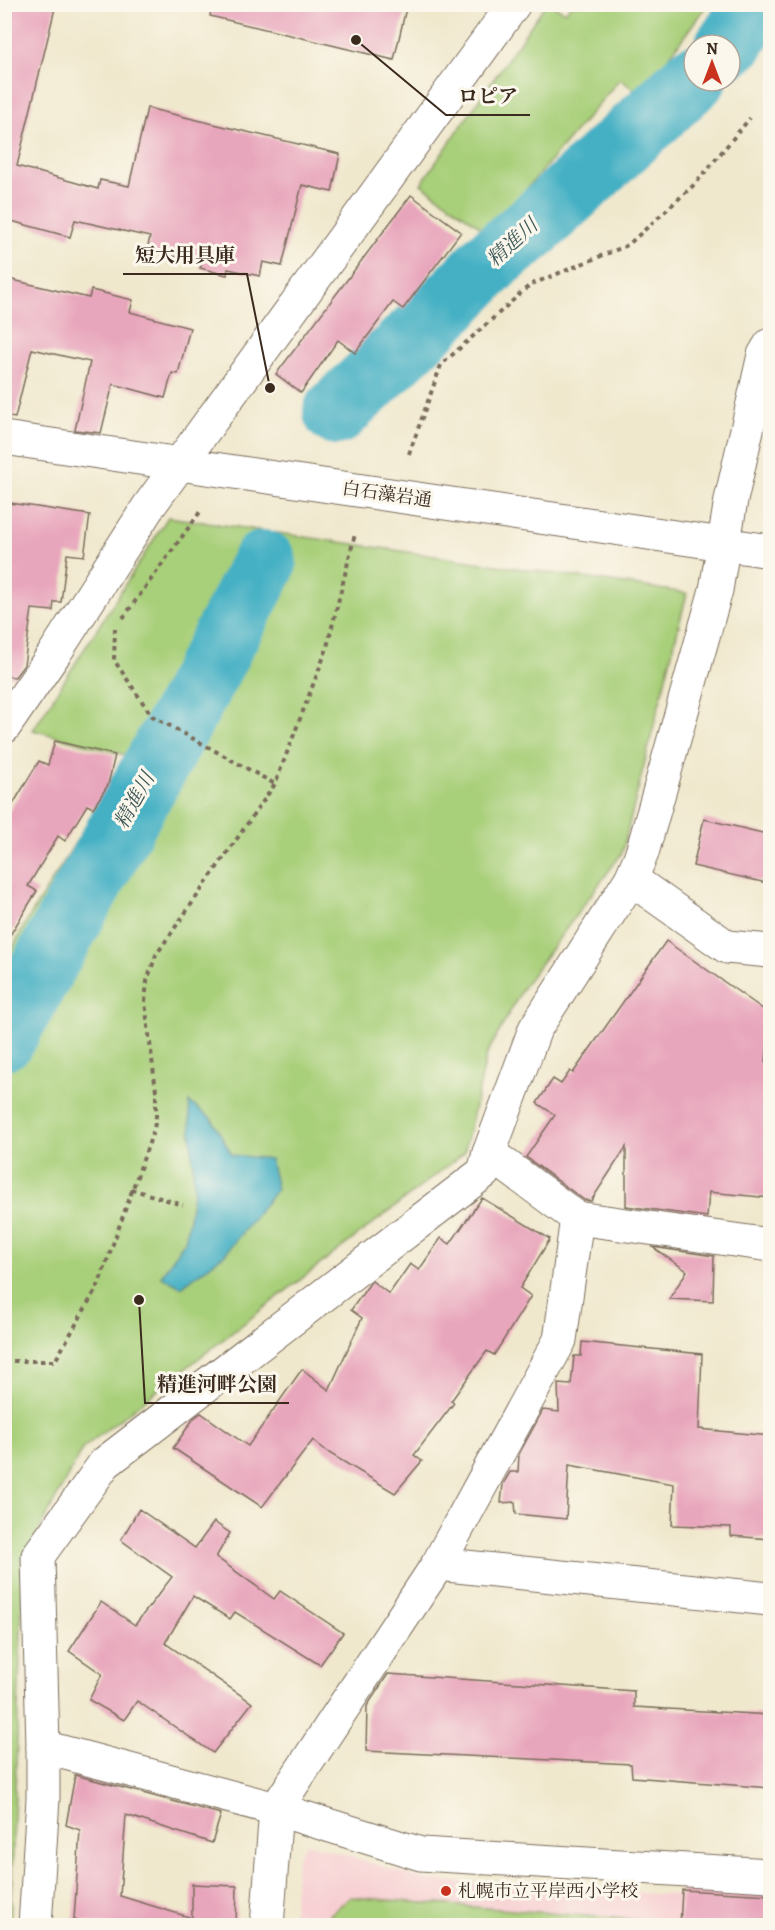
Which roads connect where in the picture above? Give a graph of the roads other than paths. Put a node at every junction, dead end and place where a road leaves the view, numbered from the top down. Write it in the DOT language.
graph roads {
  1 [pos="514,4"];
  2 [pos="771,345"];
  3 [pos="4,438"];
  4 [pos="181,464"];
  5 [pos="724,544"];
  6 [pos="771,551"];
  7 [pos="5,725"];
  8 [pos="631,879"];
  9 [pos="771,951"];
  10 [pos="489,1153"];
  11 [pos="577,1218"];
  12 [pos="771,1245"];
  13 [pos="438,1564"];
  14 [pos="771,1599"];
  15 [pos="43,1747"];
  16 [pos="276,1809"];
  17 [pos="771,1875"];
  18 [pos="35,1926"];
  19 [pos="267,1926"];
  1 -- 4 [label="street"];
  2 -- 5 [label="street"];
  3 -- 4 [label="street, 白石藻岩通"];
  4 -- 5 [label="street, 白石藻岩通"];
  4 -- 7 [label="street"];
  5 -- 6 [label="street, 白石藻岩通"];
  5 -- 8 [label="street"];
  8 -- 9 [label="street"];
  8 -- 10 [label="street"];
  10 -- 11 [label="street"];
  10 -- 15 [label="street"];
  11 -- 12 [label="street"];
  11 -- 13 [label="street"];
  13 -- 14 [label="street"];
  13 -- 16 [label="street"];
  15 -- 16 [label="street"];
  15 -- 18 [label="street"];
  16 -- 17 [label="street"];
  16 -- 19 [label="street"];
}
